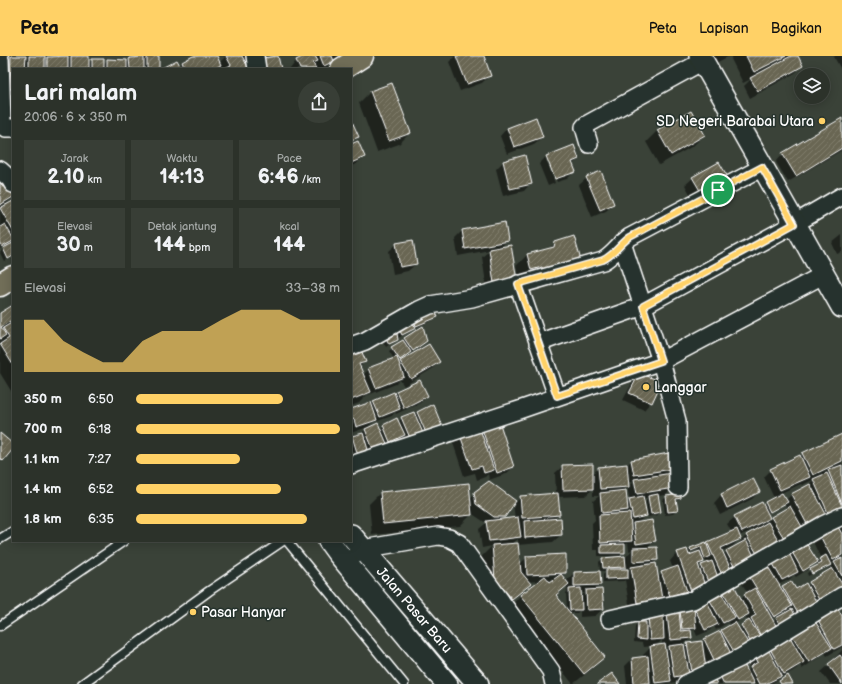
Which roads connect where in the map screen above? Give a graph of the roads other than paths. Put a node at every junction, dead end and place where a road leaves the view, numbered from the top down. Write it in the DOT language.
graph roads {
  1 [pos="255,56"];
  2 [pos="362,56"];
  3 [pos="702,58"];
  4 [pos="0,59"];
  5 [pos="257,68"];
  6 [pos="344,68"];
  7 [pos="5,126"];
  8 [pos="589,144"];
  9 [pos="762,167"];
  10 [pos="0,170"];
  11 [pos="12,182"];
  12 [pos="842,196"];
  13 [pos="794,224"];
  14 [pos="622,243"];
  15 [pos="823,275"];
  16 [pos="12,278"];
  17 [pos="518,284"];
  18 [pos="0,285"];
  19 [pos="643,306"];
  20 [pos="842,307"];
  21 [pos="538,343"];
  22 [pos="352,346"];
  23 [pos="661,361"];
  24 [pos="557,396"];
  25 [pos="352,465"];
  26 [pos="678,487"];
  27 [pos="842,516"];
  28 [pos="12,532"];
  29 [pos="0,540"];
  30 [pos="123,542"];
  31 [pos="282,542"];
  32 [pos="288,542"];
  33 [pos="330,542"];
  34 [pos="357,542"];
  35 [pos="345,562"];
  36 [pos="842,596"];
  37 [pos="610,619"];
  38 [pos="0,626"];
  39 [pos="462,665"];
  40 [pos="445,682"];
  41 [pos="82,684"];
  42 [pos="404,684"];
  43 [pos="478,684"];
  44 [pos="554,684"];
  45 [pos="686,684"];
  1 -- 5 [label="street"];
  2 -- 6 [label="main road"];
  3 -- 8 [label="street"];
  3 -- 9 [label="street"];
  4 -- 7 [label="street"];
  9 -- 13 [label="street"];
  9 -- 14 [label="street"];
  10 -- 11 [label="street"];
  12 -- 13 [label="street"];
  13 -- 15 [label="street"];
  13 -- 19 [label="street"];
  14 -- 17 [label="street"];
  14 -- 19 [label="street"];
  15 -- 20 [label="street"];
  15 -- 23 [label="street"];
  16 -- 18 [label="main road"];
  17 -- 21 [label="street"];
  17 -- 22 [label="street"];
  19 -- 21 [label="street"];
  19 -- 23 [label="street"];
  21 -- 24 [label="street"];
  23 -- 24 [label="street"];
  23 -- 26 [label="street"];
  24 -- 25 [label="street"];
  27 -- 37 [label="street"];
  28 -- 29 [label="lane"];
  30 -- 38 [label="lane"];
  31 -- 41 [label="lane"];
  32 -- 42 [label="lane"];
  33 -- 35 [label="street, Jalan Pasar Baru"];
  34 -- 35 [label="street"];
  34 -- 39 [label="street, Jalan Pasar Baru"];
  34 -- 44 [label="street"];
  35 -- 40 [label="street, Jalan Pasar Baru"];
  36 -- 45 [label="street"];
  39 -- 40 [label="street"];
  39 -- 43 [label="street, Jalan Pasar Baru"];
}
